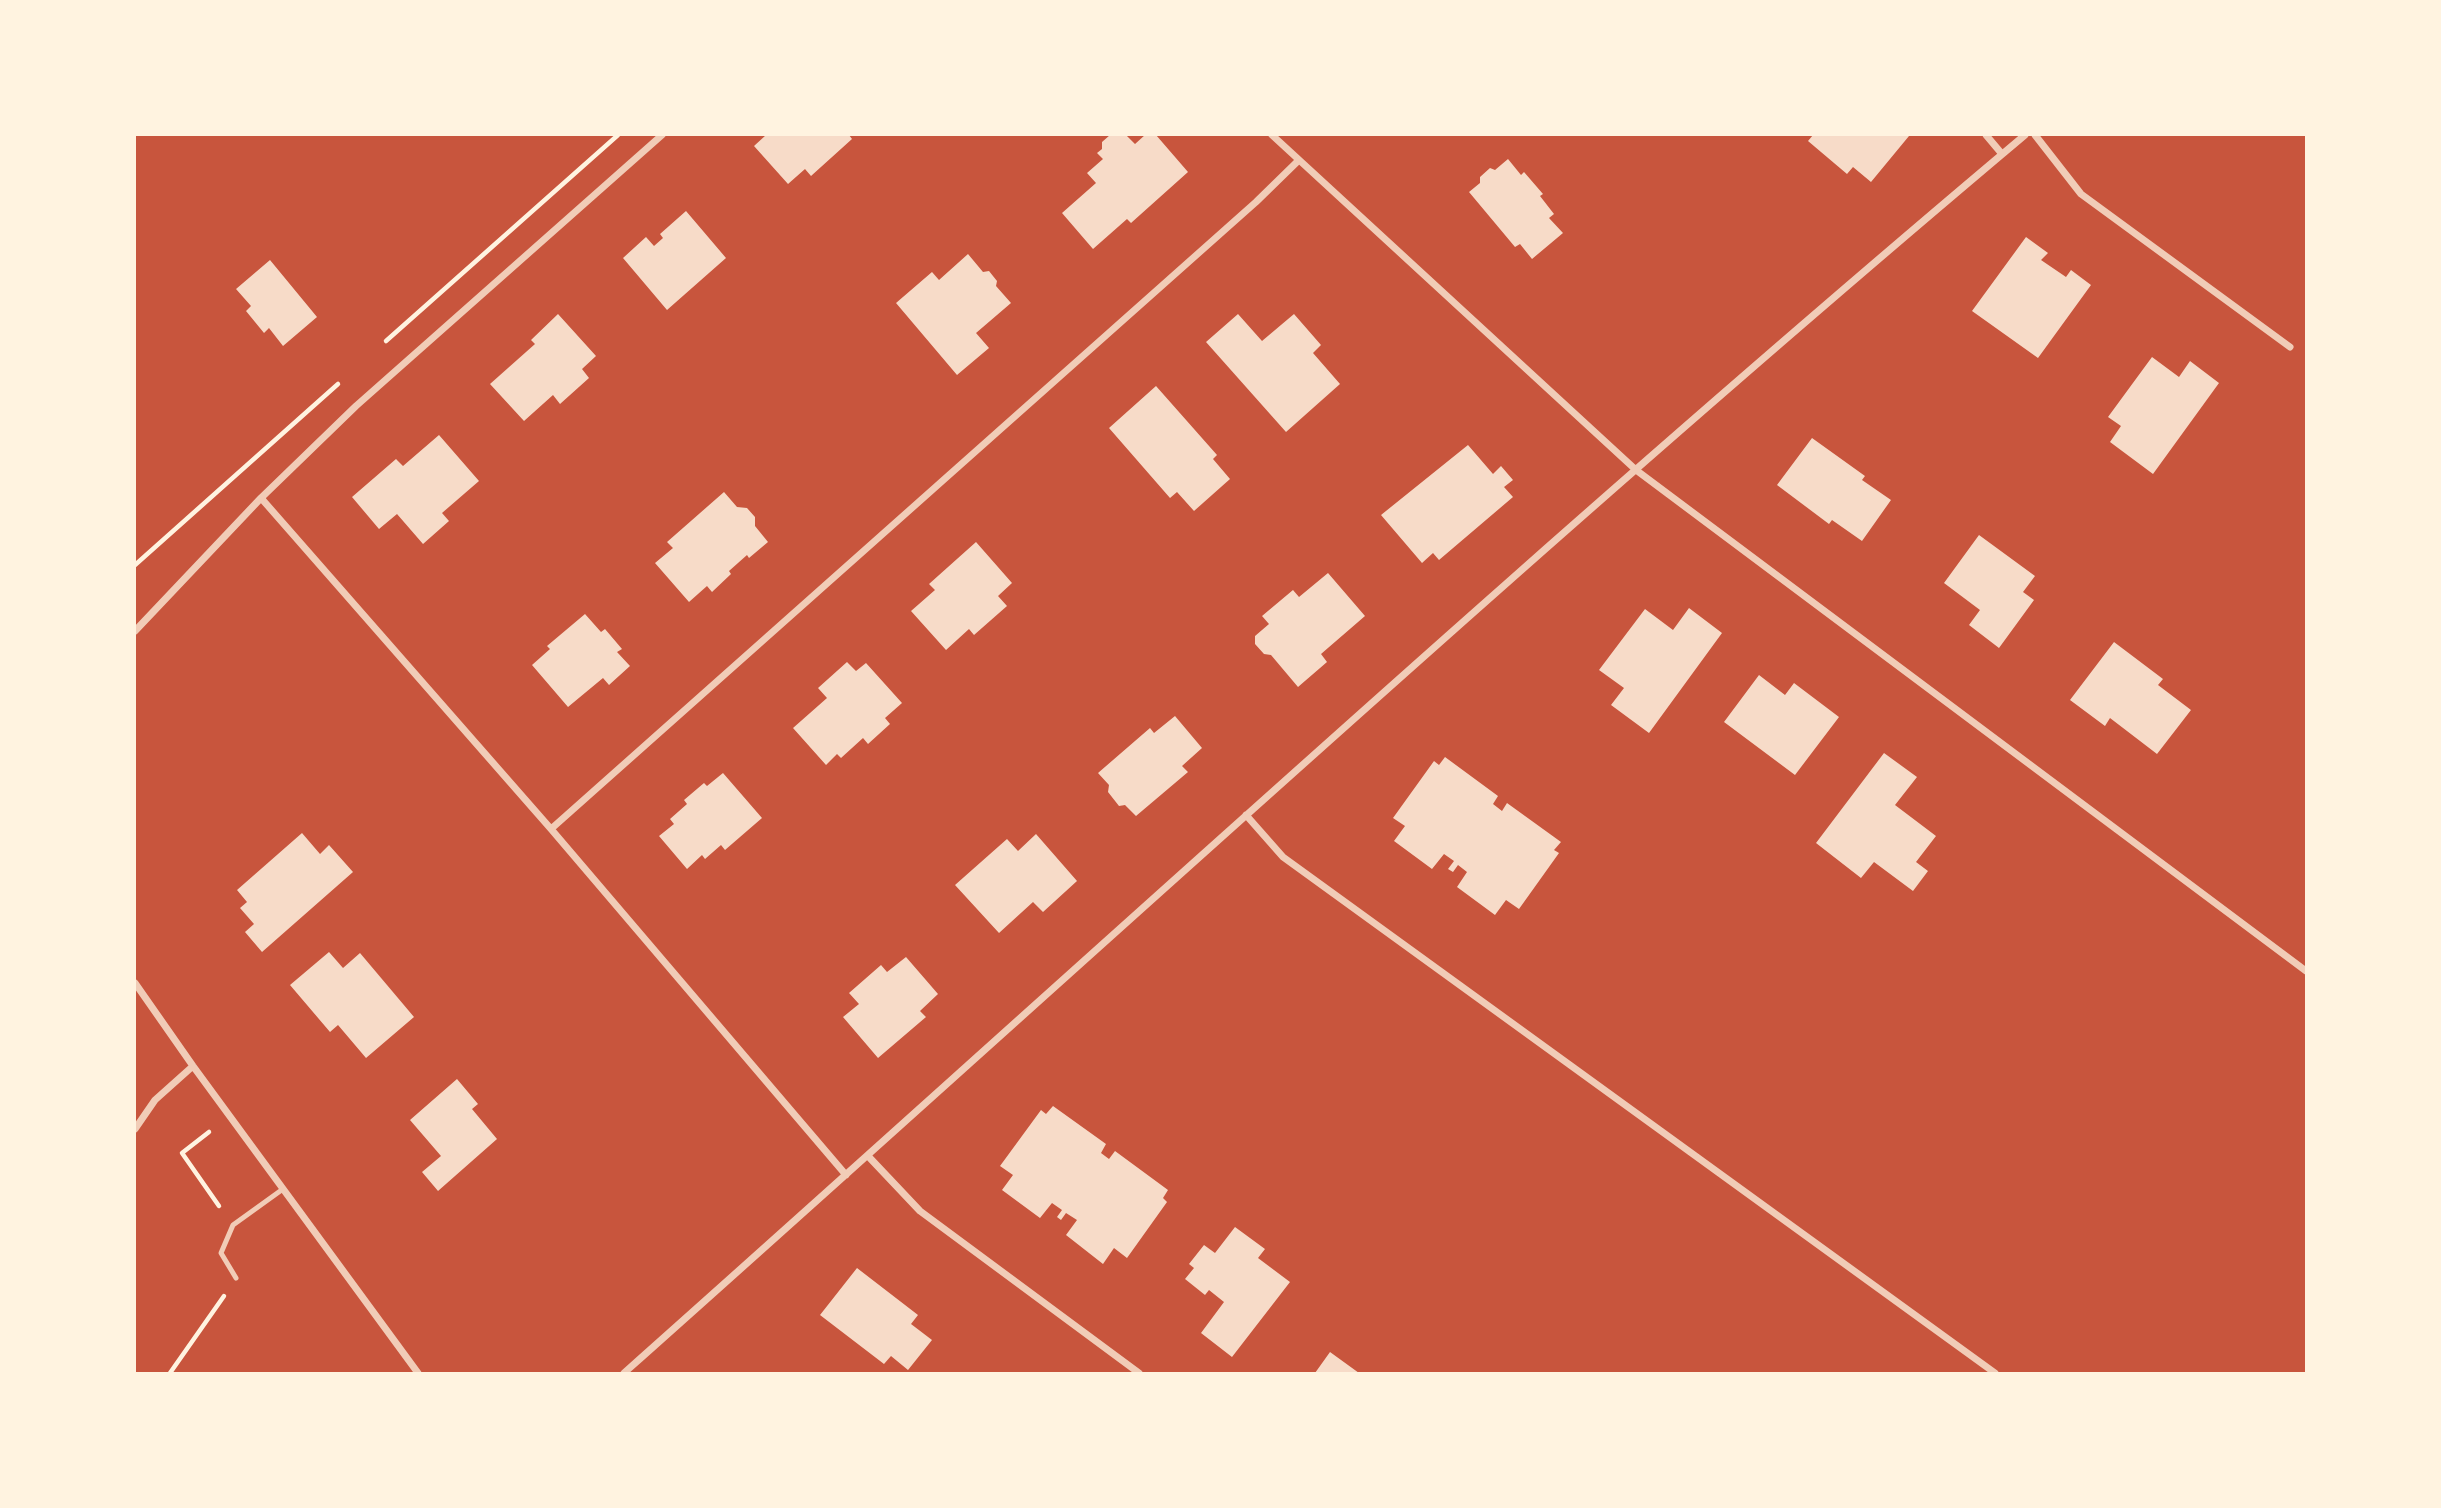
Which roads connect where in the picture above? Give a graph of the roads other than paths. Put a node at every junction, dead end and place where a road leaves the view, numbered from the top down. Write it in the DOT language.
graph roads {
  1 [pos="663,135"];
  2 [pos="1272,135"];
  3 [pos="1986,135"];
  4 [pos="2025,135"];
  5 [pos="2035,135"];
  6 [pos="2002,154"];
  7 [pos="1299,160"];
  8 [pos="2290,347"];
  9 [pos="1636,470"];
  10 [pos="261,498"];
  11 [pos="135,631"];
  12 [pos="1246,815"];
  13 [pos="551,829"];
  14 [pos="2306,971"];
  15 [pos="135,984"];
  16 [pos="192,1066"];
  17 [pos="135,1129"];
  18 [pos="868,1156"];
  19 [pos="846,1175"];
  20 [pos="283,1189"];
  21 [pos="236,1278"];
  22 [pos="418,1373"];
  23 [pos="624,1373"];
  24 [pos="1139,1373"];
  25 [pos="1995,1373"];
  1 -- 10 [label="street"];
  2 -- 7 [label="street"];
  3 -- 6 [label="street"];
  4 -- 6 [label="street"];
  5 -- 8 [label="street"];
  6 -- 9 [label="street"];
  7 -- 9 [label="street"];
  7 -- 13 [label="street"];
  9 -- 12 [label="street"];
  9 -- 14 [label="street"];
  10 -- 11 [label="street"];
  10 -- 13 [label="street"];
  12 -- 18 [label="street"];
  12 -- 25 [label="street"];
  13 -- 19 [label="street"];
  15 -- 16 [label="street"];
  16 -- 17 [label="street"];
  16 -- 20 [label="street"];
  18 -- 19 [label="street"];
  18 -- 24 [label="street"];
  19 -- 23 [label="street"];
  20 -- 21 [label="lane"];
  20 -- 22 [label="street"];
}
